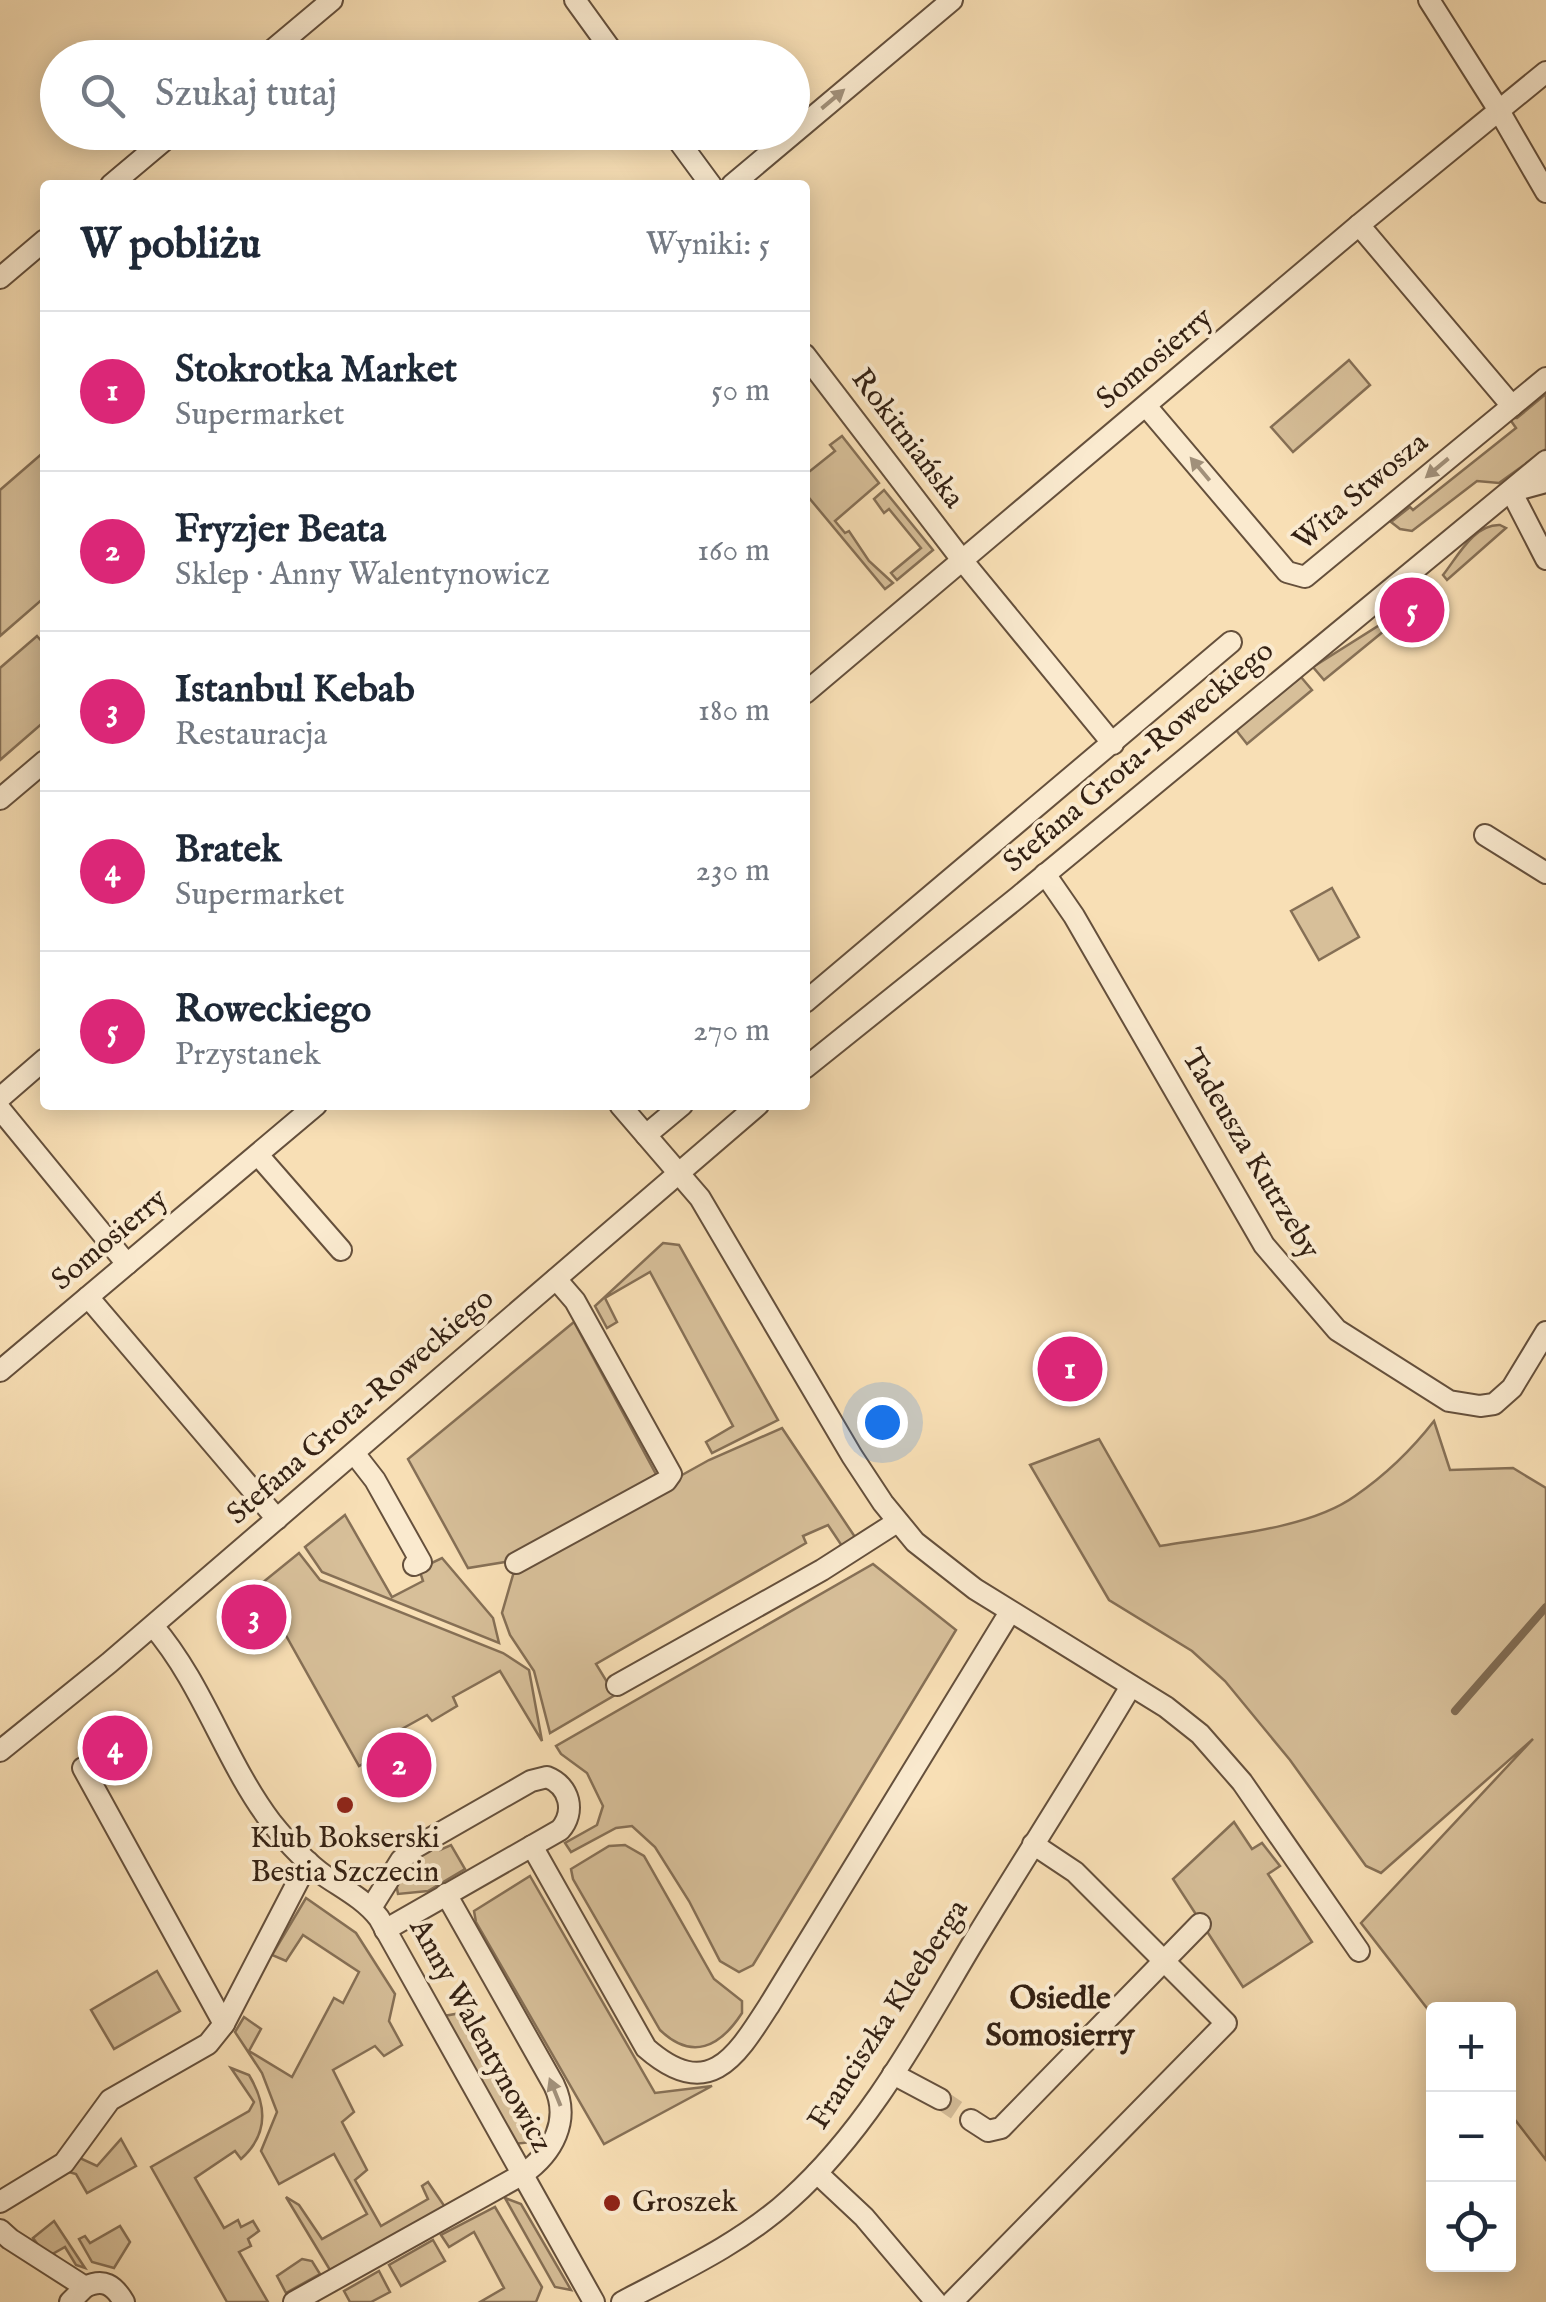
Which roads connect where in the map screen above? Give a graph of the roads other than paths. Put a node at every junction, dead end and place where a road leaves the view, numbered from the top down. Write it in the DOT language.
graph roads {
  1 [pos="332,0"];
  2 [pos="575,0"];
  3 [pos="952,0"];
  4 [pos="1429,0"];
  5 [pos="284,40"];
  6 [pos="605,40"];
  7 [pos="1546,72"];
  8 [pos="1498,109"];
  9 [pos="810,119"];
  10 [pos="153,150"];
  11 [pos="685,150"];
  12 [pos="774,150"];
  13 [pos="117,180"];
  14 [pos="707,180"];
  15 [pos="738,180"];
  16 [pos="1546,192"];
  17 [pos="1359,225"];
  18 [pos="40,244"];
  19 [pos="0,278"];
  20 [pos="810,362"];
  21 [pos="1546,378"];
  22 [pos="1146,406"];
  23 [pos="1512,406"];
  24 [pos="1546,461"];
  25 [pos="1546,482"];
  26 [pos="1510,491"];
  27 [pos="1543,548"];
  28 [pos="962,560"];
  29 [pos="1232,642"];
  30 [pos="810,689"];
  31 [pos="1113,744"];
  32 [pos="40,765"];
  33 [pos="0,799"];
  34 [pos="1486,835"];
  35 [pos="1546,873"];
  36 [pos="1045,874"];
  37 [pos="810,998"];
  38 [pos="40,1063"];
  39 [pos="810,1064"];
  40 [pos="0,1098"];
  41 [pos="0,1109"];
  42 [pos="310,1110"];
  43 [pos="624,1110"];
  44 [pos="676,1110"];
  45 [pos="752,1110"];
  46 [pos="646,1134"];
  47 [pos="258,1154"];
  48 [pos="680,1173"];
  49 [pos="340,1250"];
  50 [pos="127,1264"];
  51 [pos="556,1279"];
  52 [pos="88,1297"];
  53 [pos="1546,1332"];
  54 [pos="0,1371"];
  55 [pos="354,1453"];
  56 [pos="277,1519"];
  57 [pos="897,1522"];
  58 [pos="516,1563"];
  59 [pos="414,1566"];
  60 [pos="1010,1612"];
  61 [pos="152,1626"];
  62 [pos="617,1685"];
  63 [pos="1131,1686"];
  64 [pos="0,1752"];
  65 [pos="83,1768"];
  66 [pos="1034,1844"];
  67 [pos="532,1846"];
  68 [pos="308,1862"];
  69 [pos="446,1894"];
  70 [pos="371,1908"];
  71 [pos="1200,1924"];
  72 [pos="385,1930"];
  73 [pos="1359,1951"];
  74 [pos="1163,1962"];
  75 [pos="224,2024"];
  76 [pos="892,2074"];
  77 [pos="940,2100"];
  78 [pos="971,2120"];
  79 [pos="817,2173"];
  80 [pos="523,2174"];
  81 [pos="0,2202"];
  82 [pos="0,2230"];
  83 [pos="77,2294"];
  84 [pos="124,2302"];
  85 [pos="294,2302"];
  86 [pos="594,2302"];
  87 [pos="622,2302"];
  88 [pos="936,2302"];
  89 [pos="952,2302"];
  1 -- 5 [label="street"];
  2 -- 6 [label="street"];
  9 -- 3 [label="street, one-way"];
  4 -- 8 [label="street"];
  7 -- 8 [label="street, Somosierry"];
  8 -- 16 [label="street"];
  8 -- 17 [label="street, Somosierry"];
  10 -- 13 [label="street"];
  11 -- 14 [label="street"];
  15 -- 12 [label="street, one-way"];
  17 -- 22 [label="street, Somosierry"];
  17 -- 23 [label="street"];
  18 -- 19 [label="street"];
  20 -- 28 [label="street, Rokitniańska"];
  21 -- 23 [label="street, Wita Stwosza"];
  23 -- 22 [label="street, Wita Stwosza, one-way"];
  22 -- 28 [label="street, Somosierry"];
  24 -- 26 [label="street, Stefana Grota-Roweckiego"];
  25 -- 26 [label="street, Stefana Grota-Roweckiego"];
  26 -- 27 [label="street"];
  26 -- 36 [label="street, Stefana Grota-Roweckiego"];
  28 -- 30 [label="street, Somosierry"];
  28 -- 31 [label="street, Stefana Grota-Roweckiego"];
  29 -- 31 [label="street, Stefana Grota-Roweckiego"];
  31 -- 37 [label="street, Stefana Grota-Roweckiego"];
  32 -- 33 [label="street"];
  34 -- 35 [label="street"];
  36 -- 39 [label="street, Stefana Grota-Roweckiego"];
  36 -- 53 [label="street, Tadeusza Kutrzeby"];
  38 -- 40 [label="street"];
  41 -- 50 [label="street"];
  42 -- 47 [label="street, Somosierry"];
  43 -- 46 [label="street"];
  44 -- 46 [label="street"];
  45 -- 48 [label="street, Stefana Grota-Roweckiego"];
  46 -- 48 [label="street"];
  47 -- 49 [label="street"];
  47 -- 50 [label="street, Somosierry"];
  48 -- 51 [label="street, Stefana Grota-Roweckiego"];
  48 -- 57 [label="street"];
  50 -- 52 [label="street, Somosierry"];
  51 -- 55 [label="street, Stefana Grota-Roweckiego"];
  51 -- 58 [label="street"];
  52 -- 54 [label="street, Somosierry"];
  52 -- 56 [label="street"];
  55 -- 56 [label="street, Stefana Grota-Roweckiego"];
  55 -- 59 [label="street"];
  56 -- 61 [label="street, Stefana Grota-Roweckiego"];
  57 -- 60 [label="street"];
  57 -- 62 [label="street"];
  60 -- 63 [label="street"];
  60 -- 67 [label="street"];
  61 -- 64 [label="street, Stefana Grota-Roweckiego"];
  61 -- 68 [label="street, Anny Walentynowicz"];
  63 -- 66 [label="street, Franciszka Kleeberga"];
  63 -- 73 [label="street"];
  65 -- 75 [label="street"];
  66 -- 74 [label="street"];
  66 -- 76 [label="street, Franciszka Kleeberga"];
  67 -- 69 [label="street"];
  67 -- 70 [label="street"];
  68 -- 70 [label="street, Anny Walentynowicz"];
  68 -- 75 [label="street"];
  69 -- 72 [label="street"];
  80 -- 69 [label="street, one-way"];
  70 -- 72 [label="street, Anny Walentynowicz"];
  71 -- 74 [label="street"];
  72 -- 80 [label="street, Anny Walentynowicz"];
  74 -- 78 [label="street"];
  74 -- 89 [label="street"];
  75 -- 81 [label="street"];
  76 -- 77 [label="street"];
  76 -- 79 [label="street, Franciszka Kleeberga"];
  79 -- 87 [label="street, Franciszka Kleeberga"];
  79 -- 88 [label="street"];
  80 -- 85 [label="street"];
  80 -- 86 [label="street, Anny Walentynowicz"];
  82 -- 83 [label="street"];
  83 -- 84 [label="street"];
}
